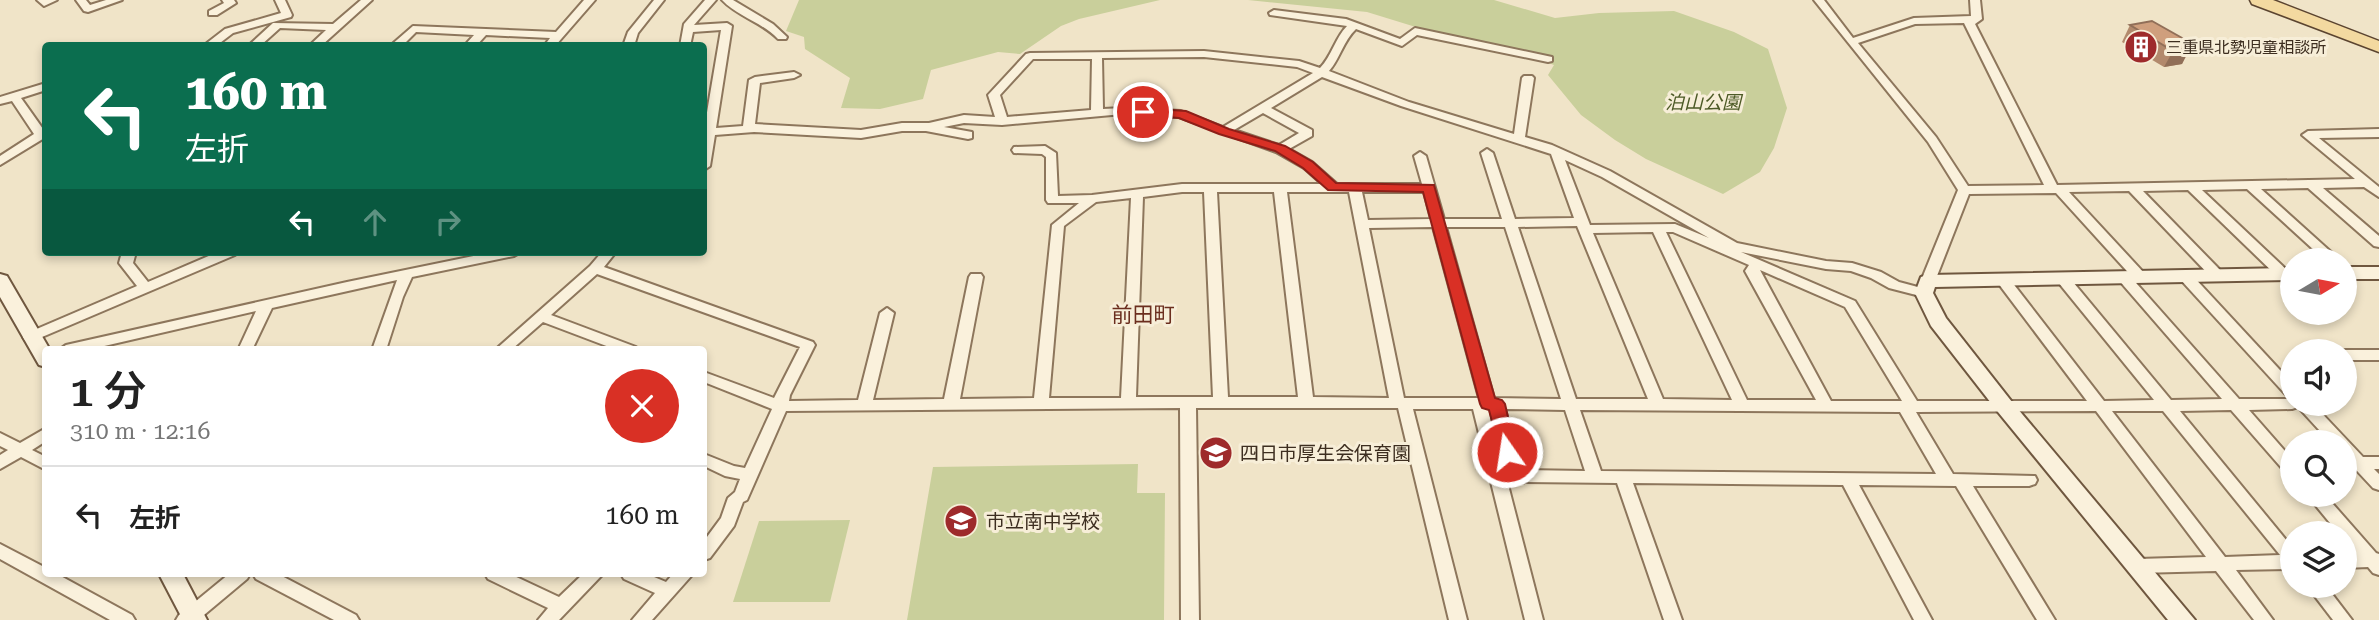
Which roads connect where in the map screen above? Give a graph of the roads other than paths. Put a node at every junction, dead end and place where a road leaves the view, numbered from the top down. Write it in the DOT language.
graph roads {
  1 [pos="42,0"];
  2 [pos="52,0"];
  3 [pos="81,0"];
  4 [pos="117,0"];
  5 [pos="228,0"];
  6 [pos="280,0"];
  7 [pos="367,0"];
  8 [pos="590,0"];
  9 [pos="659,0"];
  10 [pos="711,0"];
  11 [pos="727,0"];
  12 [pos="1819,0"];
  13 [pos="1975,0"];
  14 [pos="2258,0"];
  15 [pos="213,13"];
  16 [pos="1274,13"];
  17 [pos="1977,19"];
  18 [pos="1354,26"];
  19 [pos="334,27"];
  20 [pos="688,29"];
  21 [pos="483,32"];
  22 [pos="558,35"];
  23 [pos="782,37"];
  24 [pos="214,42"];
  25 [pos="258,42"];
  26 [pos="318,42"];
  27 [pos="399,42"];
  28 [pos="474,42"];
  29 [pos="553,42"];
  30 [pos="629,42"];
  31 [pos="686,42"];
  32 [pos="1851,42"];
  33 [pos="2379,47"];
  34 [pos="1097,55"];
  35 [pos="1548,59"];
  36 [pos="1322,72"];
  37 [pos="794,75"];
  38 [pos="1528,78"];
  39 [pos="42,87"];
  40 [pos="14,96"];
  41 [pos="0,101"];
  42 [pos="1263,108"];
  43 [pos="1097,113"];
  44 [pos="1002,121"];
  45 [pos="929,127"];
  46 [pos="707,128"];
  47 [pos="748,129"];
  48 [pos="1224,131"];
  49 [pos="42,133"];
  50 [pos="707,133"];
  51 [pos="2379,133"];
  52 [pos="42,135"];
  53 [pos="968,135"];
  54 [pos="1520,138"];
  55 [pos="1280,149"];
  56 [pos="1018,150"];
  57 [pos="1556,152"];
  58 [pos="1487,153"];
  59 [pos="1420,156"];
  60 [pos="0,161"];
  61 [pos="2368,183"];
  62 [pos="2311,184"];
  63 [pos="2251,186"];
  64 [pos="1210,187"];
  65 [pos="1280,187"];
  66 [pos="1333,187"];
  67 [pos="2192,187"];
  68 [pos="1355,188"];
  69 [pos="1429,188"];
  70 [pos="2133,188"];
  71 [pos="1964,190"];
  72 [pos="2057,190"];
  73 [pos="2379,193"];
  74 [pos="1137,194"];
  75 [pos="1092,199"];
  76 [pos="1438,223"];
  77 [pos="1510,223"];
  78 [pos="1361,224"];
  79 [pos="1584,226"];
  80 [pos="1658,228"];
  81 [pos="2379,243"];
  82 [pos="2320,248"];
  83 [pos="128,256"];
  84 [pos="221,256"];
  85 [pos="495,256"];
  86 [pos="605,256"];
  87 [pos="1756,265"];
  88 [pos="2280,267"];
  89 [pos="594,269"];
  90 [pos="2357,271"];
  91 [pos="2379,273"];
  92 [pos="407,274"];
  93 [pos="2280,274"];
  94 [pos="2217,275"];
  95 [pos="2185,276"];
  96 [pos="976,277"];
  97 [pos="2132,277"];
  98 [pos="2063,279"];
  99 [pos="2003,280"];
  100 [pos="1926,287"];
  101 [pos="145,288"];
  102 [pos="3,292"];
  103 [pos="266,304"];
  104 [pos="887,313"];
  105 [pos="540,316"];
  106 [pos="30,337"];
  107 [pos="83,346"];
  108 [pos="247,346"];
  109 [pos="380,346"];
  110 [pos="506,346"];
  111 [pos="620,346"];
  112 [pos="42,353"];
  113 [pos="2357,355"];
  114 [pos="2379,355"];
  115 [pos="707,378"];
  116 [pos="2280,379"];
  117 [pos="1222,402"];
  118 [pos="1041,403"];
  119 [pos="1188,403"];
  120 [pos="1306,403"];
  121 [pos="951,404"];
  122 [pos="1128,404"];
  123 [pos="1401,404"];
  124 [pos="1488,404"];
  125 [pos="2280,404"];
  126 [pos="864,405"];
  127 [pos="1572,405"];
  128 [pos="1658,405"];
  129 [pos="2237,405"];
  130 [pos="781,406"];
  131 [pos="1742,406"];
  132 [pos="1827,406"];
  133 [pos="2167,406"];
  134 [pos="1909,407"];
  135 [pos="2005,407"];
  136 [pos="2100,407"];
  137 [pos="2315,416"];
  138 [pos="2328,430"];
  139 [pos="42,436"];
  140 [pos="0,439"];
  141 [pos="21,449"];
  142 [pos="2280,455"];
  143 [pos="2357,460"];
  144 [pos="707,461"];
  145 [pos="42,462"];
  146 [pos="0,463"];
  147 [pos="2360,463"];
  148 [pos="2379,463"];
  149 [pos="751,475"];
  150 [pos="1595,478"];
  151 [pos="1623,478"];
  152 [pos="1848,479"];
  153 [pos="1955,480"];
  154 [pos="2029,481"];
  155 [pos="2379,484"];
  156 [pos="2326,507"];
  157 [pos="2280,545"];
  158 [pos="707,547"];
  159 [pos="0,551"];
  160 [pos="2280,561"];
  161 [pos="2357,562"];
  162 [pos="2221,563"];
  163 [pos="2377,563"];
  164 [pos="2138,566"];
  165 [pos="42,574"];
  166 [pos="47,577"];
  167 [pos="172,577"];
  168 [pos="238,577"];
  169 [pos="268,577"];
  170 [pos="500,577"];
  171 [pos="591,577"];
  172 [pos="637,577"];
  173 [pos="681,577"];
  174 [pos="669,591"];
  175 [pos="2326,598"];
  176 [pos="561,607"];
  177 [pos="191,618"];
  178 [pos="126,620"];
  179 [pos="350,620"];
  180 [pos="547,620"];
  181 [pos="641,620"];
  182 [pos="1190,620"];
  183 [pos="1458,620"];
  184 [pos="1534,620"];
  185 [pos="1672,620"];
  186 [pos="1923,620"];
  187 [pos="2046,620"];
  188 [pos="2183,620"];
  189 [pos="2264,620"];
  190 [pos="2343,620"];
  1 -- 2 [label="street"];
  3 -- 4 [label="street"];
  5 -- 15 [label="street"];
  6 -- 24 [label="street"];
  7 -- 19 [label="street"];
  8 -- 22 [label="street"];
  9 -- 30 [label="street"];
  10 -- 20 [label="street"];
  11 -- 23 [label="street"];
  12 -- 32 [label="street"];
  13 -- 17 [label="street"];
  14 -- 33 [label="main road"];
  16 -- 18 [label="street"];
  17 -- 32 [label="street"];
  17 -- 72 [label="street"];
  18 -- 35 [label="street"];
  18 -- 36 [label="street"];
  19 -- 25 [label="street"];
  19 -- 26 [label="street"];
  20 -- 31 [label="street"];
  20 -- 46 [label="street"];
  21 -- 22 [label="street"];
  21 -- 27 [label="street"];
  21 -- 28 [label="street"];
  22 -- 29 [label="street"];
  32 -- 71 [label="street"];
  34 -- 36 [label="street"];
  34 -- 43 [label="street"];
  34 -- 44 [label="street"];
  36 -- 42 [label="street"];
  36 -- 54 [label="street"];
  37 -- 47 [label="street"];
  38 -- 54 [label="street"];
  39 -- 40 [label="street"];
  40 -- 41 [label="street"];
  40 -- 49 [label="street"];
  42 -- 48 [label="street"];
  42 -- 55 [label="street"];
  43 -- 44 [label="street"];
  43 -- 48 [label="street"];
  44 -- 45 [label="street"];
  45 -- 47 [label="street"];
  45 -- 53 [label="street"];
  47 -- 50 [label="street"];
  48 -- 55 [label="street"];
  51 -- 61 [label="street"];
  52 -- 60 [label="street"];
  54 -- 57 [label="street"];
  55 -- 66 [label="street"];
  56 -- 75 [label="street"];
  57 -- 79 [label="street"];
  57 -- 100 [label="street"];
  58 -- 77 [label="street"];
  59 -- 69 [label="street"];
  61 -- 62 [label="street"];
  61 -- 73 [label="street"];
  62 -- 63 [label="street"];
  62 -- 81 [label="street"];
  63 -- 67 [label="street"];
  63 -- 82 [label="street"];
  64 -- 65 [label="street"];
  64 -- 74 [label="street"];
  64 -- 117 [label="street"];
  65 -- 66 [label="street"];
  65 -- 120 [label="street"];
  66 -- 68 [label="street"];
  67 -- 70 [label="street"];
  67 -- 88 [label="street"];
  68 -- 69 [label="street"];
  68 -- 78 [label="street"];
  69 -- 76 [label="street"];
  70 -- 72 [label="street"];
  70 -- 94 [label="street"];
  71 -- 72 [label="street"];
  71 -- 100 [label="street"];
  72 -- 97 [label="street"];
  74 -- 75 [label="street"];
  74 -- 122 [label="street"];
  75 -- 118 [label="street"];
  76 -- 77 [label="street"];
  76 -- 78 [label="street"];
  76 -- 124 [label="street"];
  77 -- 79 [label="street"];
  77 -- 127 [label="street"];
  78 -- 123 [label="street"];
  79 -- 80 [label="street"];
  79 -- 128 [label="street"];
  80 -- 87 [label="street"];
  80 -- 131 [label="street"];
  83 -- 101 [label="street"];
  84 -- 101 [label="street"];
  85 -- 92 [label="street"];
  86 -- 89 [label="street"];
  87 -- 132 [label="street"];
  87 -- 134 [label="street"];
  89 -- 105 [label="street"];
  89 -- 130 [label="street"];
  90 -- 91 [label="street"];
  92 -- 103 [label="street"];
  92 -- 109 [label="street"];
  93 -- 94 [label="street"];
  94 -- 95 [label="street"];
  95 -- 97 [label="street"];
  95 -- 116 [label="street"];
  96 -- 121 [label="street"];
  97 -- 98 [label="street"];
  97 -- 129 [label="street"];
  98 -- 99 [label="street"];
  98 -- 133 [label="street"];
  99 -- 100 [label="street"];
  99 -- 136 [label="street"];
  100 -- 135 [label="street"];
  101 -- 106 [label="street"];
  102 -- 106 [label="street"];
  103 -- 107 [label="street"];
  103 -- 108 [label="street"];
  104 -- 126 [label="street"];
  105 -- 110 [label="street"];
  105 -- 111 [label="street"];
  106 -- 112 [label="street"];
  113 -- 114 [label="street"];
  115 -- 130 [label="street"];
  117 -- 119 [label="street"];
  117 -- 120 [label="street"];
  118 -- 121 [label="street"];
  118 -- 122 [label="street"];
  119 -- 122 [label="street"];
  119 -- 182 [label="street"];
  120 -- 123 [label="street"];
  121 -- 126 [label="street"];
  123 -- 124 [label="street"];
  123 -- 183 [label="street"];
  124 -- 127 [label="street"];
  124 -- 150 [label="street"];
  124 -- 184 [label="street"];
  125 -- 129 [label="street"];
  126 -- 130 [label="street"];
  127 -- 128 [label="street"];
  127 -- 150 [label="street"];
  128 -- 131 [label="street"];
  129 -- 133 [label="street"];
  129 -- 142 [label="street"];
  130 -- 149 [label="street"];
  131 -- 132 [label="street"];
  132 -- 134 [label="street"];
  133 -- 136 [label="street"];
  133 -- 157 [label="street"];
  134 -- 135 [label="street"];
  134 -- 153 [label="street"];
  135 -- 136 [label="street"];
  135 -- 164 [label="street"];
  136 -- 162 [label="street"];
  137 -- 138 [label="street"];
  139 -- 141 [label="street"];
  140 -- 141 [label="street"];
  141 -- 145 [label="street"];
  141 -- 146 [label="street"];
  143 -- 147 [label="street"];
  144 -- 149 [label="street"];
  147 -- 148 [label="street"];
  147 -- 155 [label="street"];
  149 -- 158 [label="street"];
  150 -- 151 [label="street"];
  151 -- 152 [label="street"];
  151 -- 185 [label="street"];
  152 -- 153 [label="street"];
  152 -- 186 [label="street"];
  153 -- 154 [label="street"];
  153 -- 187 [label="street"];
  156 -- 163 [label="street"];
  159 -- 165 [label="street"];
  160 -- 162 [label="street"];
  161 -- 163 [label="street"];
  162 -- 164 [label="street"];
  162 -- 189 [label="street"];
  164 -- 188 [label="street"];
  166 -- 178 [label="street"];
  167 -- 177 [label="street"];
  168 -- 177 [label="street"];
  169 -- 179 [label="street"];
  170 -- 176 [label="street"];
  171 -- 176 [label="street"];
  172 -- 174 [label="street"];
  173 -- 174 [label="street"];
  174 -- 181 [label="street"];
  175 -- 190 [label="street"];
  176 -- 180 [label="street"];
}
